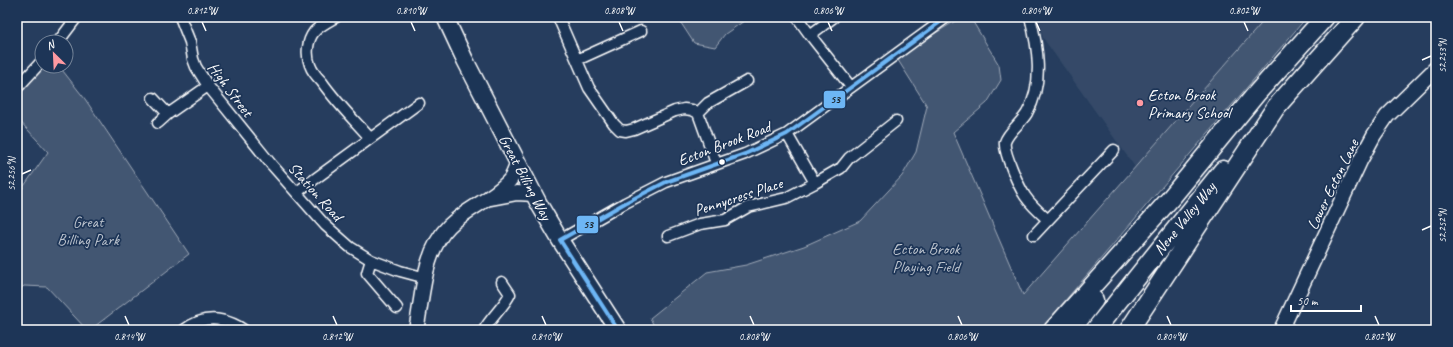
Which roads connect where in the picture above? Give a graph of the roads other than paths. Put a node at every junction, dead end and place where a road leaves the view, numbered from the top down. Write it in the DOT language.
graph roads {
  1 [pos="77,17"];
  2 [pos="180,17"];
  3 [pos="336,17"];
  4 [pos="446,17"];
  5 [pos="558,17"];
  6 [pos="797,17"];
  7 [pos="834,17"];
  8 [pos="947,17"];
  9 [pos="1030,17"];
  10 [pos="1325,17"];
  11 [pos="1356,17"];
  12 [pos="641,31"];
  13 [pos="64,34"];
  14 [pos="810,35"];
  15 [pos="577,60"];
  16 [pos="1436,68"];
  17 [pos="34,70"];
  18 [pos="747,81"];
  19 [pos="19,86"];
  20 [pos="208,86"];
  21 [pos="851,86"];
  22 [pos="153,98"];
  23 [pos="419,103"];
  24 [pos="1276,107"];
  25 [pos="698,113"];
  26 [pos="168,114"];
  27 [pos="896,121"];
  28 [pos="158,123"];
  29 [pos="246,133"];
  30 [pos="787,134"];
  31 [pos="370,138"];
  32 [pos="1114,150"];
  33 [pos="518,163"];
  34 [pos="716,163"];
  35 [pos="815,183"];
  36 [pos="297,192"];
  37 [pos="534,194"];
  38 [pos="490,198"];
  39 [pos="1170,199"];
  40 [pos="1048,220"];
  41 [pos="1034,235"];
  42 [pos="668,236"];
  43 [pos="560,240"];
  44 [pos="371,260"];
  45 [pos="426,278"];
  46 [pos="502,282"];
  47 [pos="397,308"];
  48 [pos="184,330"];
  49 [pos="244,330"];
  50 [pos="416,330"];
  51 [pos="484,330"];
  52 [pos="618,330"];
  53 [pos="1053,330"];
  54 [pos="1071,330"];
  55 [pos="1095,330"];
  56 [pos="1129,330"];
  57 [pos="1281,330"];
  1 -- 13 [label="street"];
  2 -- 20 [label="street, High Street"];
  3 -- 31 [label="street"];
  4 -- 33 [label="main road, Great Billing Way"];
  5 -- 15 [label="street"];
  6 -- 14 [label="street"];
  7 -- 14 [label="street"];
  8 -- 21 [label="street, Ecton Brook Road"];
  9 -- 40 [label="street"];
  10 -- 39 [label="highway"];
  11 -- 24 [label="highway"];
  12 -- 15 [label="street"];
  14 -- 21 [label="street"];
  15 -- 25 [label="street"];
  16 -- 57 [label="street, Lower Ecton Lane"];
  17 -- 19 [label="street"];
  18 -- 25 [label="street"];
  20 -- 26 [label="street"];
  20 -- 29 [label="street, High Street"];
  21 -- 30 [label="street, Ecton Brook Road"];
  22 -- 26 [label="street"];
  23 -- 31 [label="street"];
  24 -- 55 [label="highway, Nene Valley Way"];
  24 -- 56 [label="highway"];
  25 -- 34 [label="street"];
  26 -- 28 [label="street"];
  27 -- 35 [label="street, Pennycress Place"];
  29 -- 36 [label="street, Station Road"];
  30 -- 34 [label="street, Ecton Brook Road"];
  30 -- 35 [label="street"];
  31 -- 36 [label="street"];
  32 -- 40 [label="street"];
  33 -- 37 [label="main road, Great Billing Way"];
  33 -- 38 [label="street"];
  34 -- 43 [label="street, Ecton Brook Road"];
  35 -- 42 [label="street, Pennycress Place"];
  36 -- 44 [label="street, Station Road"];
  37 -- 38 [label="street"];
  37 -- 43 [label="main road, Great Billing Way"];
  38 -- 45 [label="street"];
  39 -- 53 [label="highway"];
  39 -- 54 [label="highway, Nene Valley Way"];
  40 -- 41 [label="street"];
  43 -- 52 [label="main road, Great Billing Way"];
  44 -- 45 [label="street, Station Road"];
  44 -- 47 [label="street"];
  45 -- 50 [label="street"];
  46 -- 51 [label="street"];
  48 -- 49 [label="street"];
}
